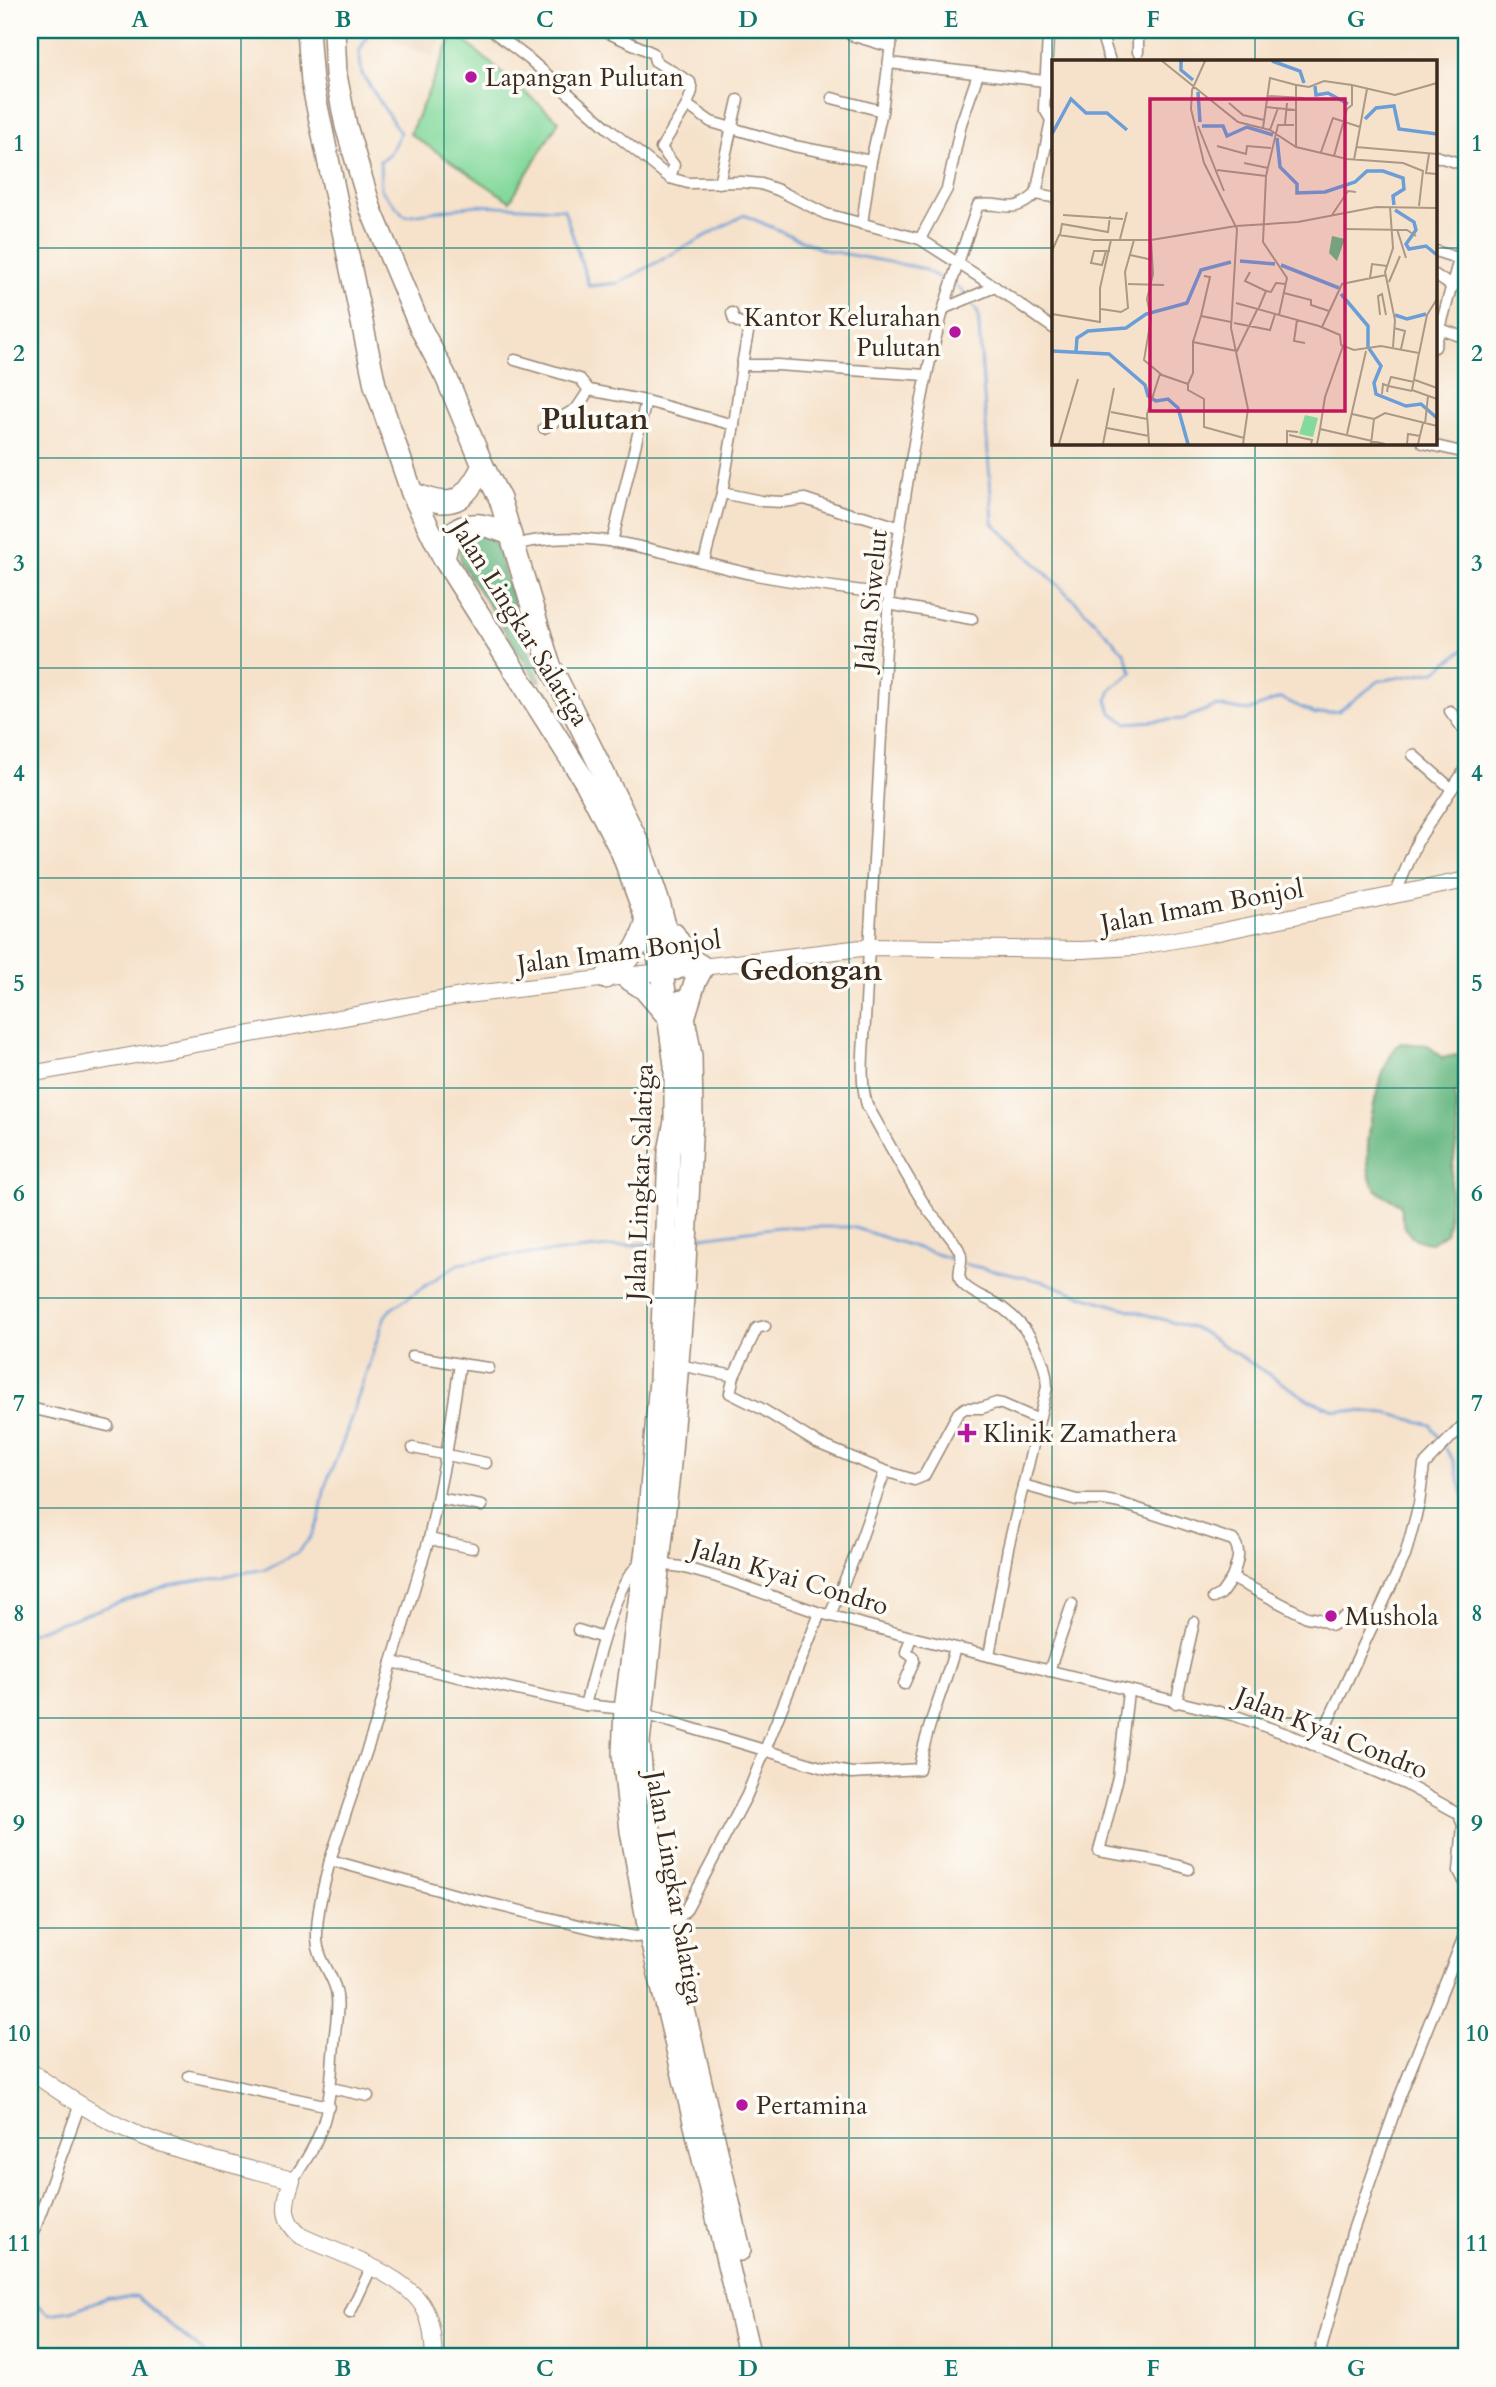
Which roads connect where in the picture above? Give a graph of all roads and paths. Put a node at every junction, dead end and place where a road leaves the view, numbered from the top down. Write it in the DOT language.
graph roads {
  1 [pos="308,30"];
  2 [pos="334,30"];
  3 [pos="491,30"];
  4 [pos="850,30"];
  5 [pos="893,30"];
  6 [pos="1100,30"];
  7 [pos="1138,30"];
  8 [pos="607,32"];
  9 [pos="1048,36"];
  10 [pos="891,47"];
  11 [pos="1138,52"];
  12 [pos="1110,60"];
  13 [pos="889,63"];
  14 [pos="978,74"];
  15 [pos="1050,82"];
  16 [pos="832,98"];
  17 [pos="738,100"];
  18 [pos="687,105"];
  19 [pos="882,111"];
  20 [pos="732,128"];
  21 [pos="1050,151"];
  22 [pos="1436,156"];
  23 [pos="871,160"];
  24 [pos="1466,165"];
  25 [pos="670,178"];
  26 [pos="719,183"];
  27 [pos="1036,194"];
  28 [pos="1052,197"];
  29 [pos="862,224"];
  30 [pos="1466,233"];
  31 [pos="920,239"];
  32 [pos="1436,251"];
  33 [pos="1460,259"];
  34 [pos="958,263"];
  35 [pos="1436,276"];
  36 [pos="995,287"];
  37 [pos="1453,287"];
  38 [pos="945,307"];
  39 [pos="732,313"];
  40 [pos="1052,327"];
  41 [pos="1440,329"];
  42 [pos="1466,338"];
  43 [pos="1436,343"];
  44 [pos="514,360"];
  45 [pos="742,365"];
  46 [pos="926,375"];
  47 [pos="589,390"];
  48 [pos="646,401"];
  49 [pos="734,425"];
  50 [pos="544,428"];
  51 [pos="1427,444"];
  52 [pos="1466,453"];
  53 [pos="482,466"];
  54 [pos="412,493"];
  55 [pos="722,494"];
  56 [pos="901,528"];
  57 [pos="512,540"];
  58 [pos="612,542"];
  59 [pos="444,559"];
  60 [pos="704,561"];
  61 [pos="889,599"];
  62 [pos="972,619"];
  63 [pos="1450,711"];
  64 [pos="1466,733"];
  65 [pos="1413,755"];
  66 [pos="1466,768"];
  67 [pos="1452,789"];
  68 [pos="1466,880"];
  69 [pos="1395,895"];
  70 [pos="653,913"];
  71 [pos="870,947"];
  72 [pos="704,967"];
  73 [pos="669,971"];
  74 [pos="614,977"];
  75 [pos="676,1019"];
  76 [pos="30,1074"];
  77 [pos="674,1285"];
  78 [pos="765,1326"];
  79 [pos="412,1356"];
  80 [pos="460,1364"];
  81 [pos="679,1365"];
  82 [pos="489,1368"];
  83 [pos="734,1376"];
  84 [pos="30,1408"];
  85 [pos="1039,1420"];
  86 [pos="1466,1422"];
  87 [pos="108,1426"];
  88 [pos="413,1448"];
  89 [pos="446,1456"];
  90 [pos="486,1463"];
  91 [pos="886,1471"];
  92 [pos="1023,1485"];
  93 [pos="438,1498"];
  94 [pos="482,1507"];
  95 [pos="429,1539"];
  96 [pos="472,1548"];
  97 [pos="652,1564"];
  98 [pos="1232,1578"];
  99 [pos="1213,1598"];
  100 [pos="1072,1604"];
  101 [pos="825,1614"];
  102 [pos="1194,1622"];
  103 [pos="1372,1626"];
  104 [pos="578,1630"];
  105 [pos="911,1637"];
  106 [pos="603,1638"];
  107 [pos="956,1648"];
  108 [pos="989,1656"];
  109 [pos="392,1662"];
  110 [pos="1049,1671"];
  111 [pos="904,1684"];
  112 [pos="1128,1692"];
  113 [pos="1176,1703"];
  114 [pos="585,1705"];
  115 [pos="633,1711"];
  116 [pos="1316,1746"];
  117 [pos="764,1751"];
  118 [pos="330,1860"];
  119 [pos="1189,1869"];
  120 [pos="1466,1885"];
  121 [pos="1466,1931"];
  122 [pos="658,1934"];
  123 [pos="30,2071"];
  124 [pos="189,2076"];
  125 [pos="331,2088"];
  126 [pos="368,2096"];
  127 [pos="80,2104"];
  128 [pos="329,2106"];
  129 [pos="292,2180"];
  130 [pos="30,2242"];
  131 [pos="371,2268"];
  132 [pos="350,2313"];
  133 [pos="434,2357"];
  134 [pos="750,2357"];
  135 [pos="763,2357"];
  136 [pos="1319,2357"];
  1 -- 54 [label="highway, Jalan Lingkar Salatiga"];
  2 -- 53 [label="highway, Jalan Lingkar Salatiga"];
  3 -- 25 [label="street"];
  4 -- 10 [label="street"];
  5 -- 10 [label="street"];
  6 -- 12 [label="street"];
  7 -- 11 [label="street"];
  8 -- 18 [label="street"];
  9 -- 15 [label="street"];
  10 -- 13 [label="street"];
  13 -- 14 [label="street"];
  13 -- 19 [label="street"];
  14 -- 15 [label="street"];
  14 -- 31 [label="street"];
  15 -- 21 [label="street"];
  16 -- 19 [label="street"];
  17 -- 20 [label="street"];
  18 -- 20 [label="street"];
  18 -- 25 [label="street"];
  19 -- 23 [label="street"];
  20 -- 23 [label="street"];
  20 -- 26 [label="street"];
  21 -- 27 [label="street"];
  22 -- 24 [label="street"];
  23 -- 29 [label="street"];
  25 -- 26 [label="street"];
  26 -- 29 [label="street"];
  27 -- 28 [label="street"];
  27 -- 34 [label="street, Jalan Siwelut"];
  29 -- 31 [label="street"];
  30 -- 33 [label="street"];
  31 -- 34 [label="street"];
  32 -- 33 [label="street"];
  33 -- 37 [label="street"];
  34 -- 36 [label="street"];
  34 -- 38 [label="street, Jalan Siwelut"];
  35 -- 37 [label="street"];
  36 -- 38 [label="street"];
  36 -- 40 [label="street"];
  37 -- 41 [label="street"];
  38 -- 46 [label="street, Jalan Siwelut"];
  39 -- 45 [label="street"];
  41 -- 42 [label="street"];
  41 -- 43 [label="street"];
  44 -- 47 [label="street"];
  45 -- 46 [label="street"];
  45 -- 49 [label="street"];
  46 -- 56 [label="street, Jalan Siwelut"];
  47 -- 48 [label="street"];
  47 -- 50 [label="street"];
  48 -- 49 [label="street"];
  48 -- 58 [label="street"];
  49 -- 55 [label="street"];
  51 -- 52 [label="street"];
  53 -- 54 [label="highway"];
  53 -- 57 [label="highway, Jalan Lingkar Salatiga"];
  54 -- 59 [label="highway, Jalan Lingkar Salatiga"];
  55 -- 56 [label="street"];
  55 -- 60 [label="street"];
  56 -- 61 [label="street, Jalan Siwelut"];
  57 -- 58 [label="street"];
  57 -- 59 [label="highway"];
  57 -- 70 [label="highway, Jalan Lingkar Salatiga"];
  58 -- 60 [label="street"];
  59 -- 70 [label="highway, Jalan Lingkar Salatiga"];
  60 -- 61 [label="street"];
  61 -- 62 [label="street"];
  61 -- 71 [label="street, Jalan Siwelut"];
  63 -- 64 [label="street"];
  65 -- 67 [label="street"];
  66 -- 67 [label="street"];
  67 -- 69 [label="street"];
  68 -- 69 [label="main road, Jalan Imam Bonjol"];
  69 -- 71 [label="main road, Jalan Imam Bonjol"];
  70 -- 72 [label="highway"];
  70 -- 73 [label="highway, Jalan Lingkar Salatiga"];
  70 -- 74 [label="highway"];
  71 -- 72 [label="main road, Jalan Imam Bonjol"];
  71 -- 85 [label="street"];
  72 -- 73 [label="main road, Jalan Imam Bonjol"];
  72 -- 75 [label="highway"];
  73 -- 74 [label="main road, Jalan Imam Bonjol"];
  73 -- 75 [label="highway, Jalan Lingkar Salatiga"];
  74 -- 75 [label="highway"];
  74 -- 76 [label="main road, Jalan Imam Bonjol"];
  75 -- 77 [label="highway, Jalan Lingkar Salatiga"];
  77 -- 81 [label="highway, Jalan Lingkar Salatiga"];
  77 -- 97 [label="highway, Jalan Lingkar Salatiga"];
  78 -- 83 [label="street"];
  79 -- 80 [label="street"];
  80 -- 82 [label="street"];
  80 -- 89 [label="street"];
  81 -- 83 [label="street"];
  81 -- 97 [label="highway, Jalan Lingkar Salatiga"];
  83 -- 91 [label="street"];
  84 -- 87 [label="street"];
  85 -- 91 [label="street"];
  85 -- 92 [label="street"];
  86 -- 103 [label="street"];
  88 -- 89 [label="street"];
  89 -- 90 [label="street"];
  89 -- 93 [label="street"];
  91 -- 101 [label="street"];
  92 -- 98 [label="street"];
  92 -- 108 [label="street"];
  93 -- 94 [label="street"];
  93 -- 95 [label="street"];
  95 -- 96 [label="street"];
  95 -- 109 [label="street"];
  97 -- 101 [label="street, Jalan Kyai Condro"];
  97 -- 106 [label="street"];
  97 -- 115 [label="highway, Jalan Lingkar Salatiga"];
  98 -- 99 [label="street"];
  98 -- 103 [label="street"];
  100 -- 110 [label="street"];
  101 -- 105 [label="street, Jalan Kyai Condro"];
  101 -- 117 [label="street"];
  102 -- 113 [label="street"];
  103 -- 116 [label="street"];
  104 -- 106 [label="street"];
  105 -- 107 [label="street, Jalan Kyai Condro"];
  105 -- 111 [label="street"];
  106 -- 114 [label="street"];
  107 -- 108 [label="street, Jalan Kyai Condro"];
  107 -- 117 [label="street"];
  108 -- 110 [label="street, Jalan Kyai Condro"];
  109 -- 114 [label="street"];
  109 -- 118 [label="street"];
  110 -- 112 [label="street, Jalan Kyai Condro"];
  112 -- 113 [label="street, Jalan Kyai Condro"];
  112 -- 119 [label="street"];
  113 -- 116 [label="street, Jalan Kyai Condro"];
  114 -- 115 [label="street"];
  115 -- 117 [label="street"];
  115 -- 122 [label="highway, Jalan Lingkar Salatiga"];
  116 -- 120 [label="street, Jalan Kyai Condro"];
  117 -- 122 [label="street"];
  118 -- 122 [label="street"];
  118 -- 125 [label="street"];
  121 -- 136 [label="street"];
  122 -- 134 [label="highway, Jalan Lingkar Salatiga"];
  122 -- 135 [label="highway, Jalan Lingkar Salatiga"];
  123 -- 127 [label="main road"];
  124 -- 128 [label="street"];
  125 -- 126 [label="street"];
  125 -- 128 [label="street"];
  127 -- 129 [label="main road"];
  127 -- 130 [label="street"];
  128 -- 129 [label="street"];
  129 -- 131 [label="main road"];
  131 -- 132 [label="street"];
  131 -- 133 [label="main road"];
}
